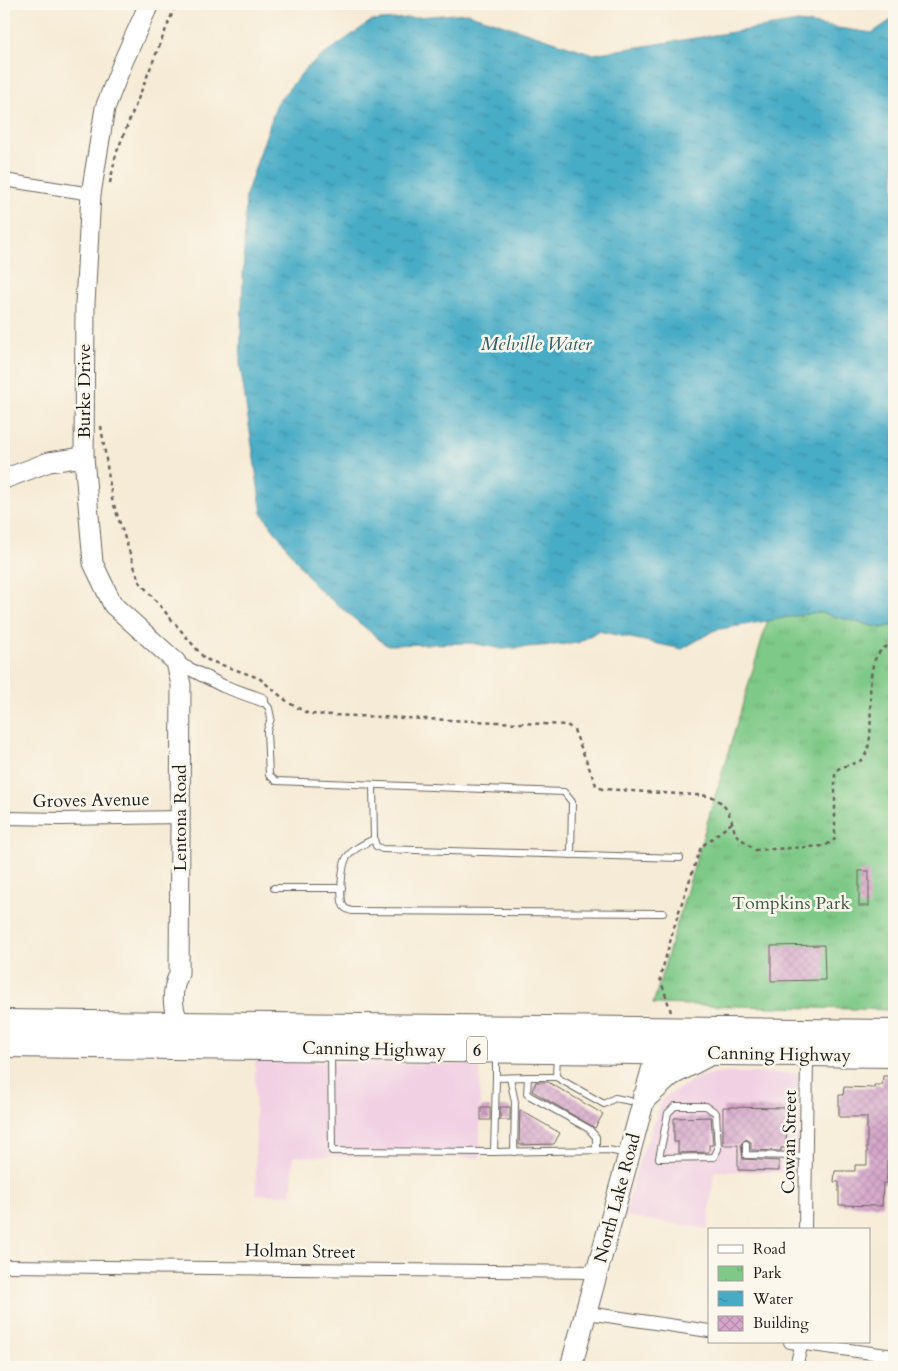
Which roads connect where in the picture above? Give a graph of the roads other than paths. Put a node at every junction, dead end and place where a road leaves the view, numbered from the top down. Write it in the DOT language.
graph roads {
  1 [pos="149,4"];
  2 [pos="4,180"];
  3 [pos="100,191"];
  4 [pos="84,457"];
  5 [pos="4,480"];
  6 [pos="176,662"];
  7 [pos="262,700"];
  8 [pos="374,785"];
  9 [pos="179,816"];
  10 [pos="4,818"];
  11 [pos="374,839"];
  12 [pos="571,855"];
  13 [pos="680,858"];
  14 [pos="274,888"];
  15 [pos="342,888"];
  16 [pos="663,913"];
  17 [pos="4,1022"];
  18 [pos="661,1023"];
  19 [pos="178,1024"];
  20 [pos="894,1032"];
  21 [pos="4,1046"];
  22 [pos="154,1047"];
  23 [pos="227,1048"];
  24 [pos="331,1049"];
  25 [pos="496,1050"];
  26 [pos="558,1051"];
  27 [pos="650,1053"];
  28 [pos="709,1053"];
  29 [pos="808,1054"];
  30 [pos="894,1055"];
  31 [pos="528,1077"];
  32 [pos="556,1077"];
  33 [pos="496,1078"];
  34 [pos="510,1078"];
  35 [pos="638,1099"];
  36 [pos="746,1144"];
  37 [pos="596,1150"];
  38 [pos="494,1152"];
  39 [pos="514,1152"];
  40 [pos="618,1152"];
  41 [pos="806,1156"];
  42 [pos="659,1158"];
  43 [pos="805,1228"];
  44 [pos="4,1266"];
  45 [pos="592,1272"];
  46 [pos="580,1312"];
  47 [pos="708,1331"];
  48 [pos="798,1344"];
  49 [pos="805,1344"];
  50 [pos="894,1356"];
  51 [pos="561,1367"];
  52 [pos="571,1367"];
  53 [pos="796,1367"];
  1 -- 3 [label="street, Burke Drive"];
  2 -- 3 [label="street"];
  3 -- 4 [label="street, Burke Drive"];
  4 -- 5 [label="street"];
  4 -- 6 [label="street, Burke Drive"];
  6 -- 7 [label="street, Burke Drive"];
  6 -- 9 [label="street, Lentona Road"];
  7 -- 8 [label="lane"];
  8 -- 11 [label="lane"];
  8 -- 12 [label="lane"];
  9 -- 10 [label="street, Groves Avenue"];
  9 -- 19 [label="street, Lentona Road"];
  11 -- 12 [label="lane"];
  11 -- 15 [label="lane"];
  12 -- 13 [label="lane"];
  14 -- 15 [label="lane"];
  15 -- 16 [label="lane"];
  17 -- 19 [label="highway, Canning Highway / 6"];
  18 -- 19 [label="highway, Canning Highway / 6"];
  18 -- 20 [label="highway, Canning Highway / 6"];
  18 -- 27 [label="main road, North Lake Road"];
  19 -- 22 [label="street, Lentona Road"];
  19 -- 23 [label="street"];
  21 -- 22 [label="highway, Canning Highway / 6"];
  22 -- 23 [label="highway, Canning Highway / 6"];
  23 -- 24 [label="highway, Canning Highway / 6"];
  24 -- 25 [label="highway, Canning Highway / 6"];
  24 -- 38 [label="lane"];
  25 -- 26 [label="highway, Canning Highway / 6"];
  25 -- 33 [label="lane"];
  26 -- 27 [label="highway, Canning Highway / 6"];
  26 -- 32 [label="lane"];
  27 -- 28 [label="highway, Canning Highway / 6"];
  27 -- 35 [label="main road, North Lake Road"];
  28 -- 29 [label="highway, Canning Highway / 6"];
  28 -- 35 [label="highway"];
  29 -- 30 [label="highway, Canning Highway / 6"];
  29 -- 41 [label="street, Cowan Street"];
  31 -- 32 [label="lane"];
  31 -- 34 [label="lane"];
  31 -- 37 [label="lane"];
  32 -- 35 [label="lane"];
  33 -- 34 [label="lane"];
  33 -- 38 [label="lane"];
  34 -- 39 [label="lane"];
  35 -- 40 [label="main road, North Lake Road"];
  35 -- 45 [label="main road, North Lake Road"];
  36 -- 41 [label="lane"];
  37 -- 39 [label="lane"];
  37 -- 40 [label="lane"];
  38 -- 39 [label="lane"];
  40 -- 45 [label="main road, North Lake Road"];
  41 -- 43 [label="street, Cowan Street"];
  42 -- 42 [label="lane"];
  44 -- 45 [label="street, Holman Street"];
  45 -- 46 [label="main road, North Lake Road"];
  46 -- 47 [label="street"];
  46 -- 51 [label="main road, North Lake Road"];
  46 -- 52 [label="main road, North Lake Road"];
  48 -- 53 [label="street"];
  49 -- 50 [label="street"];
}
